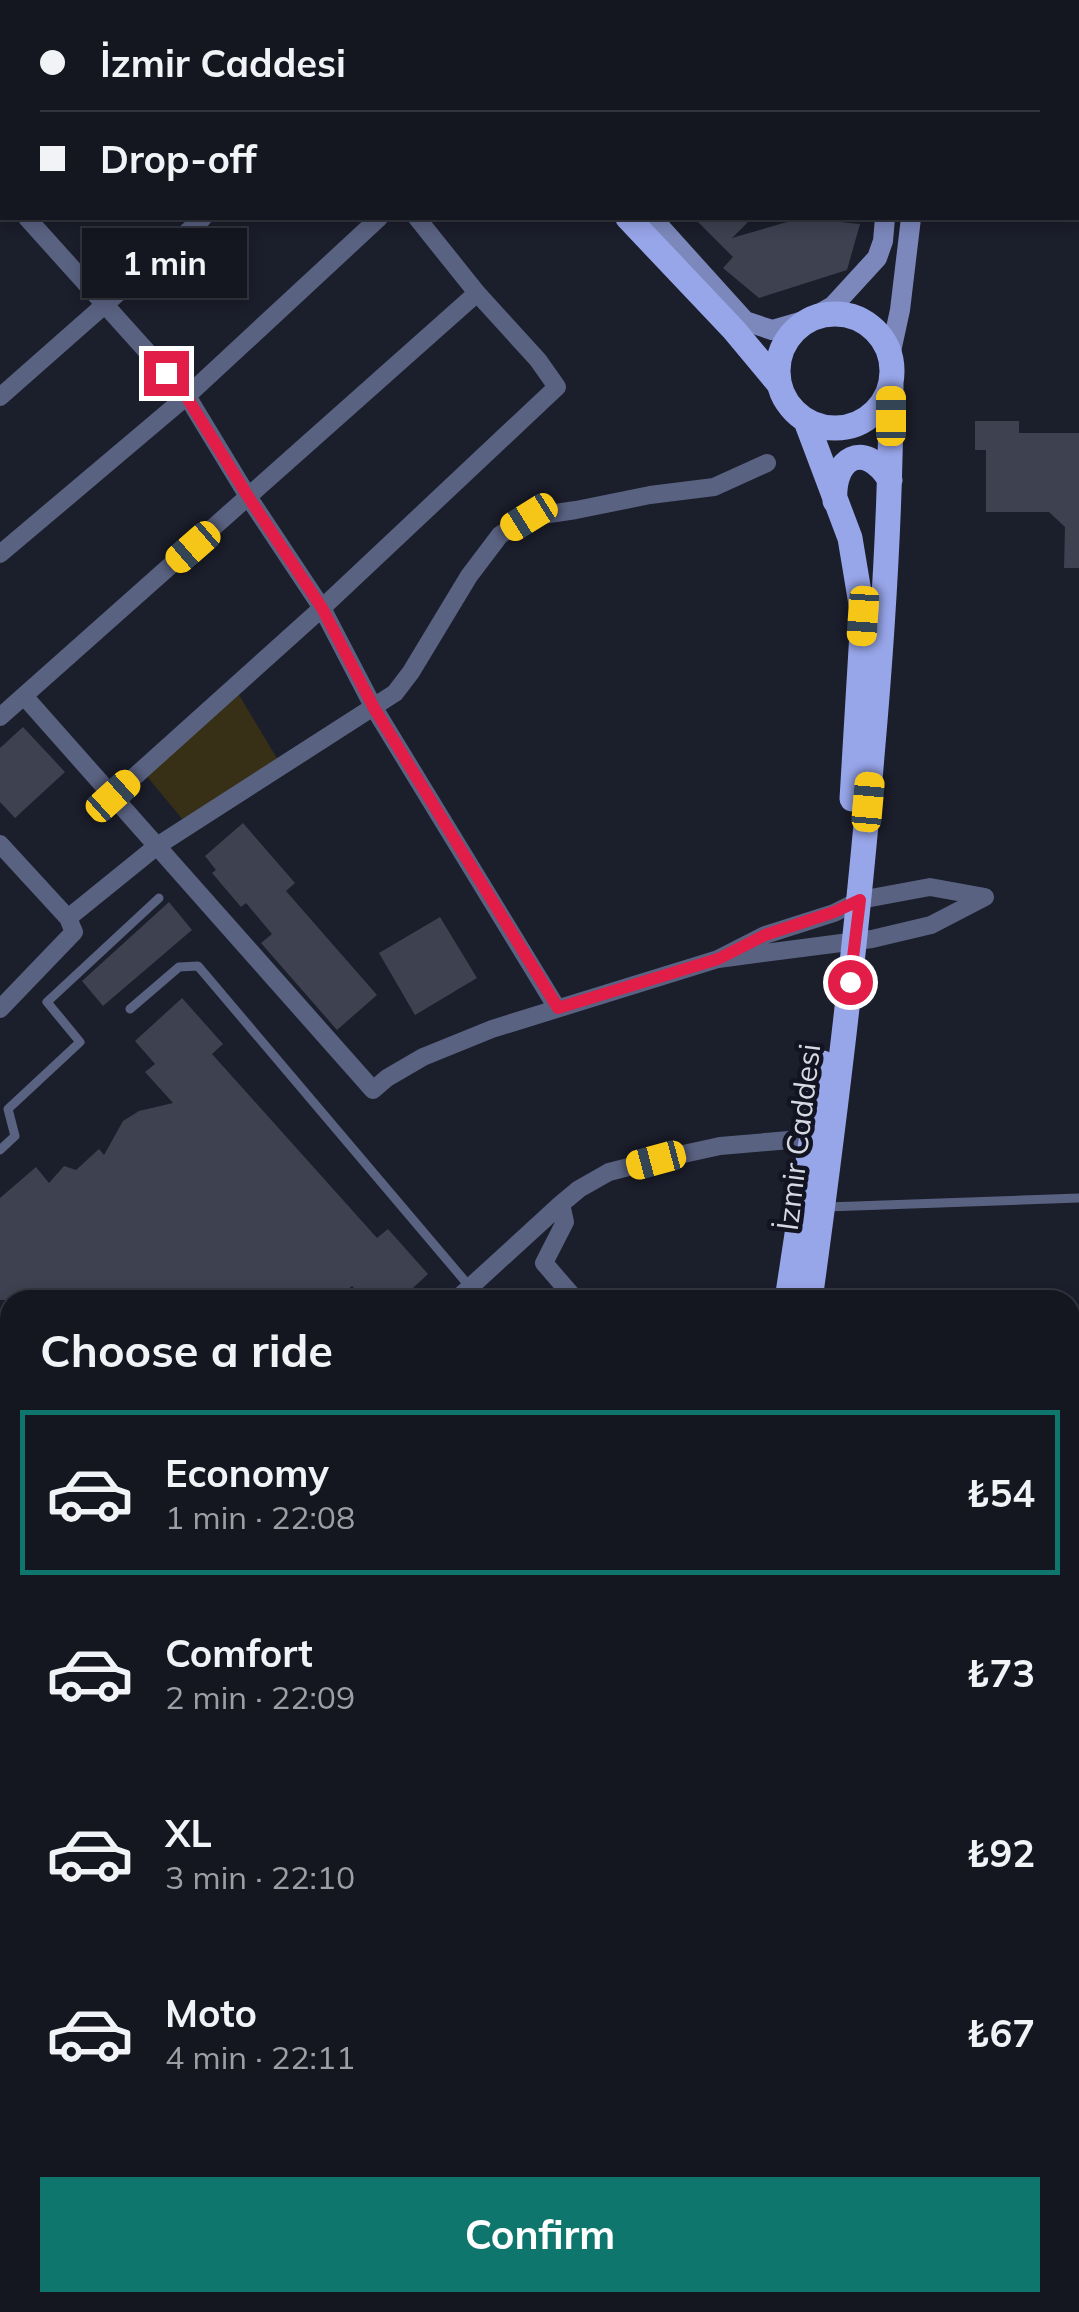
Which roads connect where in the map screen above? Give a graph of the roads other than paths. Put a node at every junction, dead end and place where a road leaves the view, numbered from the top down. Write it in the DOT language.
graph roads {
  1 [pos="29,220"];
  2 [pos="201,220"];
  3 [pos="377,220"];
  4 [pos="419,220"];
  5 [pos="630,220"];
  6 [pos="654,220"];
  7 [pos="886,220"];
  8 [pos="910,220"];
  9 [pos="478,294"];
  10 [pos="105,304"];
  11 [pos="810,320"];
  12 [pos="890,356"];
  13 [pos="780,384"];
  14 [pos="891,384"];
  15 [pos="3,388"];
  16 [pos="186,396"];
  17 [pos="806,420"];
  18 [pos="767,462"];
  19 [pos="890,480"];
  20 [pos="249,498"];
  21 [pos="836,501"];
  22 [pos="0,554"];
  23 [pos="322,608"];
  24 [pos="24,696"];
  25 [pos="374,708"];
  26 [pos="0,718"];
  27 [pos="113,796"];
  28 [pos="0,844"];
  29 [pos="157,846"];
  30 [pos="159,898"];
  31 [pos="853,904"];
  32 [pos="68,918"];
  33 [pos="848,942"];
  34 [pos="718,959"];
  35 [pos="558,1008"];
  36 [pos="0,1009"];
  37 [pos="130,1009"];
  38 [pos="821,1139"];
  39 [pos="0,1150"];
  40 [pos="1079,1198"];
  41 [pos="561,1204"];
  42 [pos="823,1207"];
  43 [pos="460,1290"];
  44 [pos="467,1290"];
  45 [pos="568,1290"];
  46 [pos="789,1290"];
  47 [pos="811,1290"];
  1 -- 10 [label="street"];
  2 -- 10 [label="street"];
  3 -- 16 [label="street"];
  4 -- 9 [label="street"];
  5 -- 13 [label="main road"];
  6 -- 11 [label="main road"];
  7 -- 11 [label="main road"];
  8 -- 12 [label="main road"];
  9 -- 20 [label="street"];
  9 -- 23 [label="street"];
  10 -- 15 [label="street"];
  10 -- 16 [label="street"];
  11 -- 12 [label="main road"];
  11 -- 13 [label="main road"];
  12 -- 14 [label="main road"];
  13 -- 17 [label="main road"];
  14 -- 17 [label="main road"];
  14 -- 19 [label="main road, İzmir Caddesi"];
  16 -- 20 [label="street"];
  16 -- 22 [label="street"];
  17 -- 21 [label="main road, İzmir Caddesi"];
  18 -- 25 [label="street"];
  19 -- 21 [label="main road"];
  19 -- 31 [label="main road, İzmir Caddesi"];
  20 -- 23 [label="street"];
  20 -- 24 [label="street"];
  21 -- 31 [label="main road, İzmir Caddesi"];
  23 -- 25 [label="street"];
  23 -- 27 [label="street"];
  24 -- 26 [label="street"];
  24 -- 27 [label="street"];
  25 -- 29 [label="street"];
  25 -- 35 [label="street"];
  27 -- 29 [label="street"];
  28 -- 32 [label="street"];
  29 -- 32 [label="street"];
  29 -- 35 [label="street"];
  30 -- 39 [label="lane"];
  31 -- 33 [label="main road, İzmir Caddesi"];
  31 -- 33 [label="street"];
  31 -- 34 [label="street"];
  32 -- 36 [label="street"];
  33 -- 34 [label="street"];
  33 -- 38 [label="main road, İzmir Caddesi"];
  34 -- 35 [label="street"];
  37 -- 43 [label="lane"];
  38 -- 41 [label="street"];
  38 -- 42 [label="main road, İzmir Caddesi"];
  38 -- 46 [label="main road, İzmir Caddesi"];
  40 -- 42 [label="lane"];
  41 -- 44 [label="street"];
  41 -- 45 [label="street"];
  42 -- 47 [label="main road, İzmir Caddesi"];
}
